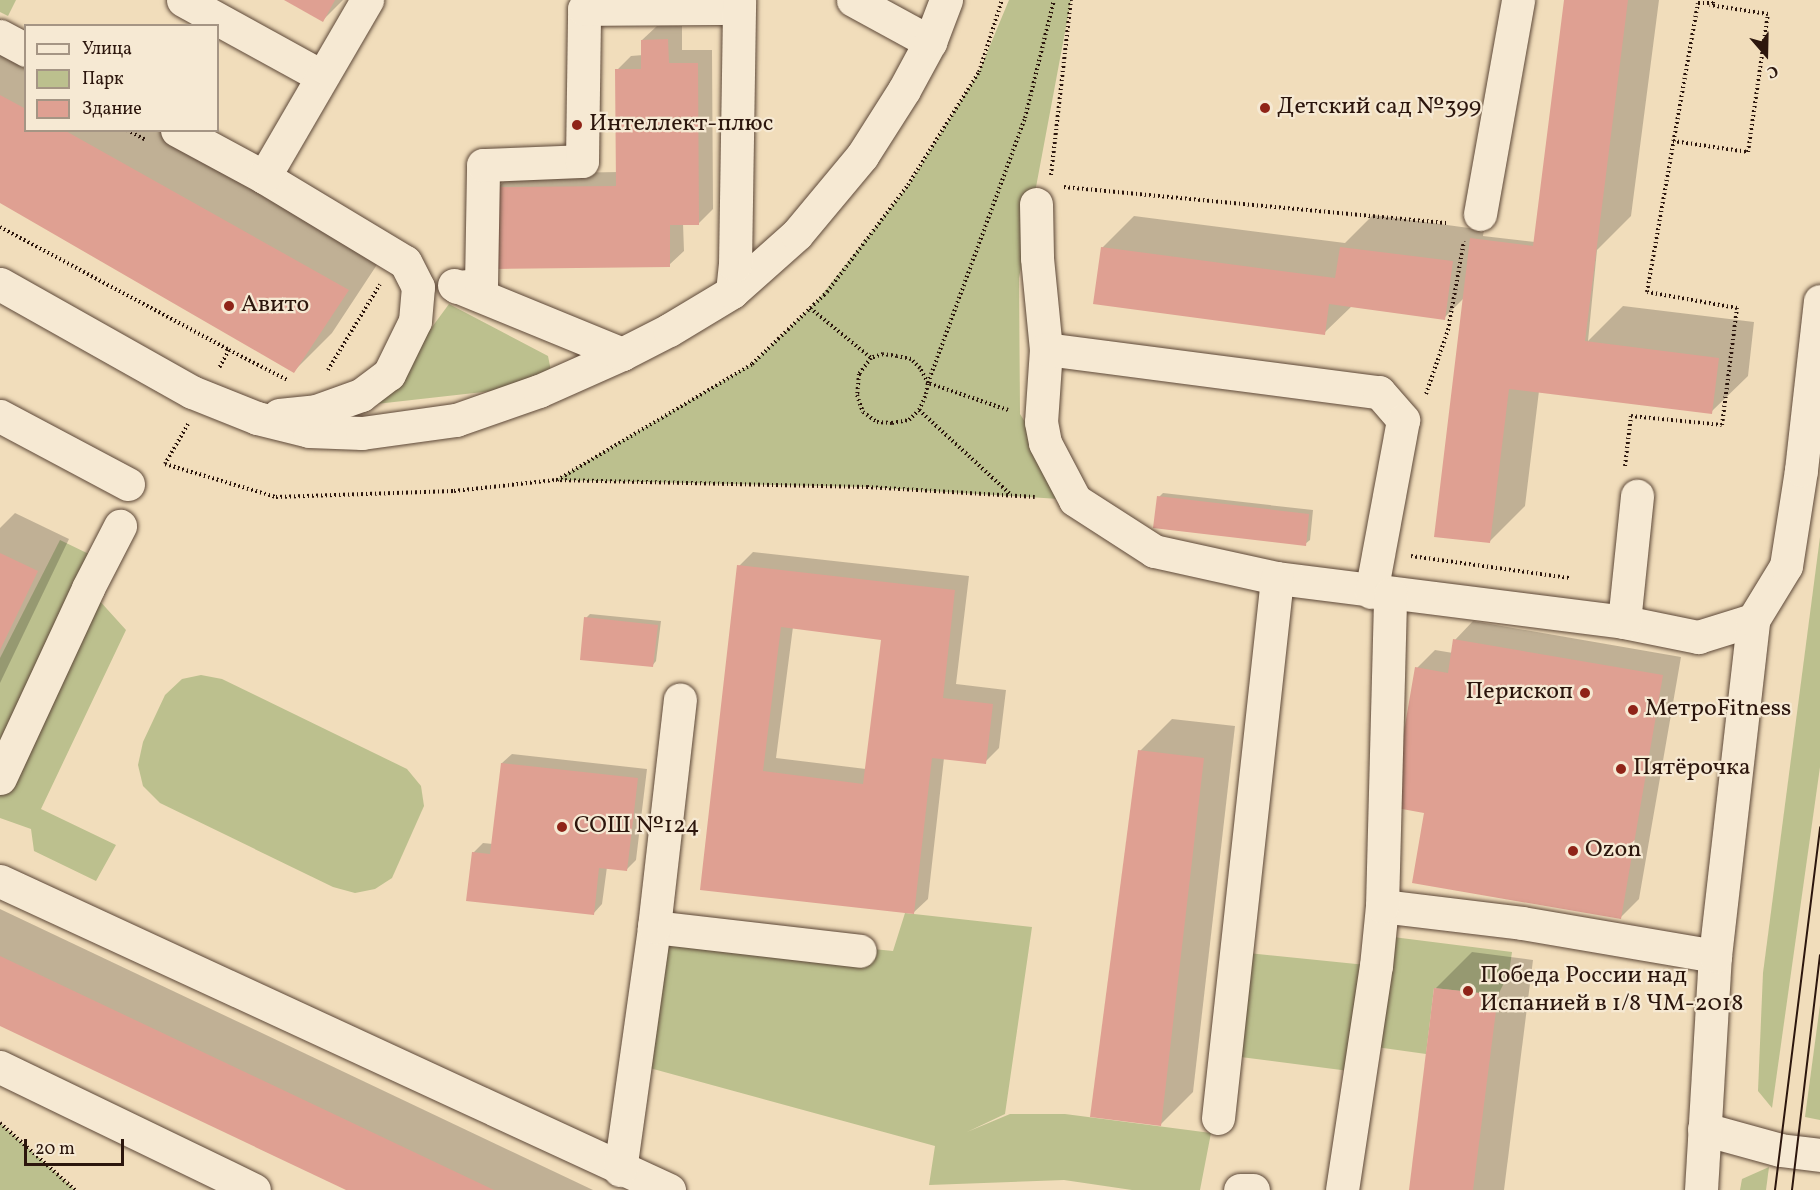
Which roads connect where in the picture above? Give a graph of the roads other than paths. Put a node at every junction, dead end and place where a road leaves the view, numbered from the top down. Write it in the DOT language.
graph roads {
  1 [pos="183,0"];
  2 [pos="367,0"];
  3 [pos="853,0"];
  4 [pos="946,0"];
  5 [pos="1518,0"];
  6 [pos="738,4"];
  7 [pos="0,36"];
  8 [pos="930,42"];
  9 [pos="24,49"];
  10 [pos="321,76"];
  11 [pos="181,132"];
  12 [pos="264,177"];
  13 [pos="1049,190"];
  14 [pos="1468,219"];
  15 [pos="394,272"];
  16 [pos="0,284"];
  17 [pos="458,287"];
  18 [pos="732,292"];
  19 [pos="1820,301"];
  20 [pos="1046,349"];
  21 [pos="621,354"];
  22 [pos="0,416"];
  23 [pos="257,418"];
  24 [pos="128,484"];
  25 [pos="1631,484"];
  26 [pos="120,526"];
  27 [pos="1277,578"];
  28 [pos="1381,593"];
  29 [pos="1753,620"];
  30 [pos="1624,622"];
  31 [pos="680,699"];
  32 [pos="0,778"];
  33 [pos="0,881"];
  34 [pos="1382,906"];
  35 [pos="654,927"];
  36 [pos="860,951"];
  37 [pos="1715,956"];
  38 [pos="0,1067"];
  39 [pos="1218,1118"];
  40 [pos="1704,1129"];
  41 [pos="1820,1155"];
  42 [pos="620,1170"];
  43 [pos="254,1190"];
  44 [pos="669,1190"];
  45 [pos="1240,1190"];
  46 [pos="1253,1190"];
  47 [pos="1342,1190"];
  48 [pos="1701,1190"];
  1 -- 10 [label="lane"];
  2 -- 10 [label="lane"];
  3 -- 8 [label="lane"];
  4 -- 8 [label="lane"];
  5 -- 14 [label="lane"];
  6 -- 17 [label="lane"];
  6 -- 18 [label="lane"];
  7 -- 9 [label="lane"];
  8 -- 18 [label="lane"];
  10 -- 12 [label="lane"];
  11 -- 12 [label="lane"];
  12 -- 15 [label="lane"];
  13 -- 20 [label="lane"];
  15 -- 17 [label="lane"];
  15 -- 23 [label="lane"];
  16 -- 23 [label="lane"];
  17 -- 21 [label="lane"];
  18 -- 21 [label="lane"];
  19 -- 29 [label="lane"];
  20 -- 27 [label="lane"];
  20 -- 28 [label="lane"];
  21 -- 23 [label="lane"];
  22 -- 24 [label="lane"];
  25 -- 30 [label="lane"];
  26 -- 32 [label="lane"];
  27 -- 28 [label="lane"];
  27 -- 39 [label="lane"];
  28 -- 30 [label="lane"];
  28 -- 34 [label="lane"];
  29 -- 30 [label="lane"];
  29 -- 37 [label="lane"];
  31 -- 35 [label="lane"];
  33 -- 42 [label="lane"];
  34 -- 37 [label="lane"];
  34 -- 47 [label="lane"];
  35 -- 36 [label="lane"];
  35 -- 42 [label="lane"];
  37 -- 40 [label="lane"];
  38 -- 43 [label="lane"];
  40 -- 41 [label="lane"];
  40 -- 48 [label="lane"];
  42 -- 44 [label="lane"];
  45 -- 46 [label="lane"];
}
